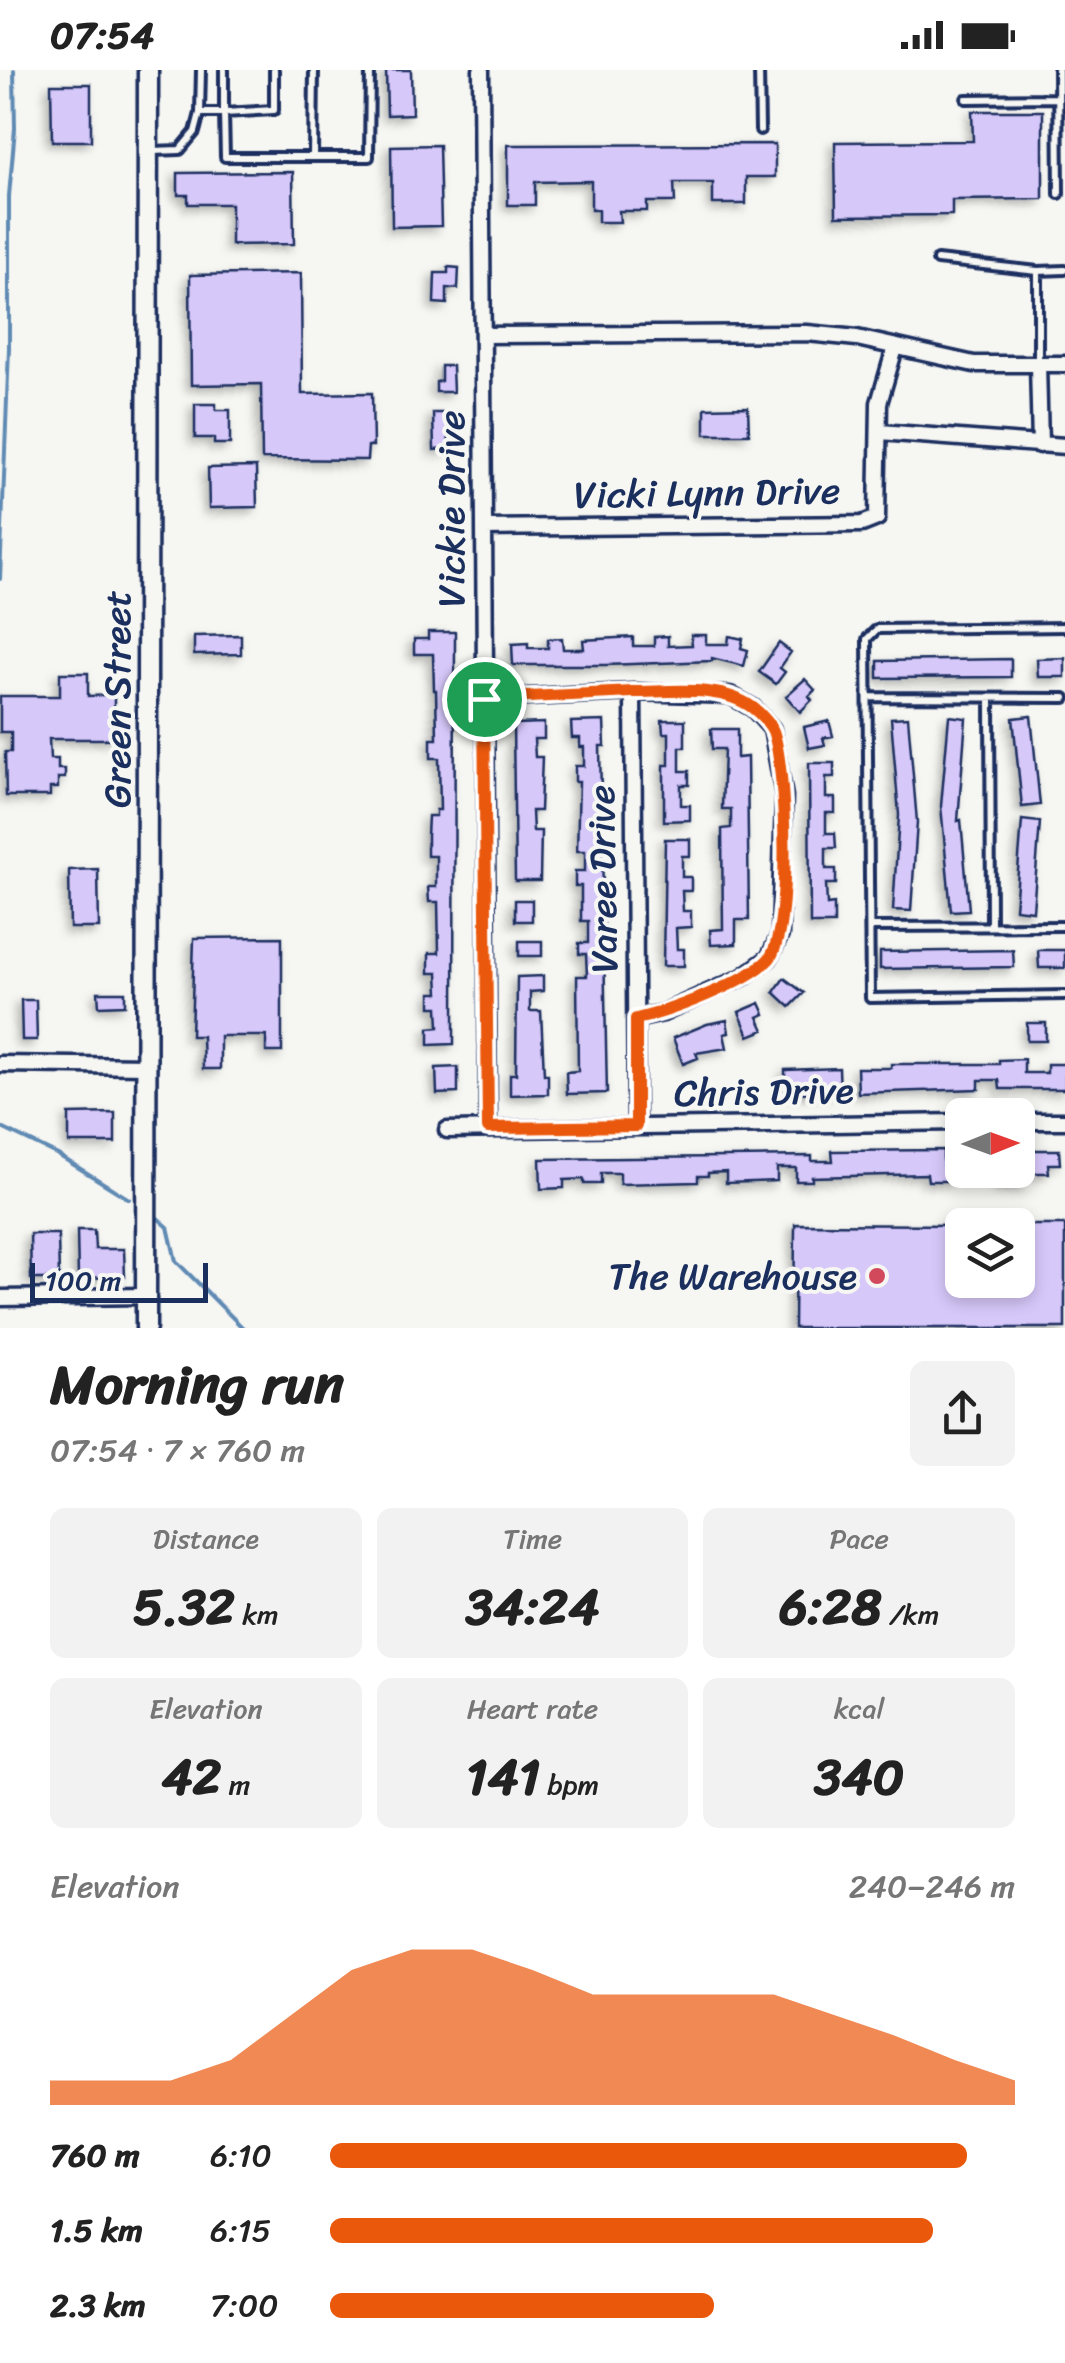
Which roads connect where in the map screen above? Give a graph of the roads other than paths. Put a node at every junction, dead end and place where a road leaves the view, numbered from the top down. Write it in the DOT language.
graph roads {
  1 [pos="148,70"];
  2 [pos="274,70"];
  3 [pos="314,70"];
  4 [pos="370,70"];
  5 [pos="481,70"];
  6 [pos="760,70"];
  7 [pos="1058,70"];
  8 [pos="202,74"];
  9 [pos="222,74"];
  10 [pos="1058,98"];
  11 [pos="966,99"];
  12 [pos="224,112"];
  13 [pos="200,113"];
  14 [pos="760,130"];
  15 [pos="148,151"];
  16 [pos="313,158"];
  17 [pos="1058,194"];
  18 [pos="937,260"];
  19 [pos="1065,270"];
  20 [pos="1038,271"];
  21 [pos="483,336"];
  22 [pos="895,348"];
  23 [pos="1038,364"];
  24 [pos="1065,364"];
  25 [pos="880,432"];
  26 [pos="1040,445"];
  27 [pos="1065,446"];
  28 [pos="484,528"];
  29 [pos="1065,627"];
  30 [pos="633,692"];
  31 [pos="868,697"];
  32 [pos="990,698"];
  33 [pos="1065,698"];
  34 [pos="484,699"];
  35 [pos="992,926"];
  36 [pos="1065,926"];
  37 [pos="870,928"];
  38 [pos="1065,995"];
  39 [pos="636,1019"];
  40 [pos="0,1064"];
  41 [pos="147,1066"];
  42 [pos="1065,1121"];
  43 [pos="945,1122"];
  44 [pos="1035,1122"];
  45 [pos="636,1126"];
  46 [pos="488,1128"];
  47 [pos="447,1130"];
  48 [pos="146,1296"];
  49 [pos="0,1298"];
  50 [pos="146,1328"];
  1 -- 15 [label="street, Green Street"];
  2 -- 12 [label="lane"];
  3 -- 16 [label="lane"];
  4 -- 16 [label="lane"];
  5 -- 21 [label="street, Vickie Drive"];
  6 -- 14 [label="lane"];
  7 -- 10 [label="lane"];
  8 -- 13 [label="lane"];
  9 -- 12 [label="lane"];
  10 -- 11 [label="lane"];
  10 -- 17 [label="lane"];
  12 -- 13 [label="lane"];
  12 -- 16 [label="lane"];
  13 -- 15 [label="lane"];
  15 -- 41 [label="street, Green Street"];
  18 -- 20 [label="lane"];
  19 -- 20 [label="lane"];
  20 -- 23 [label="lane"];
  21 -- 22 [label="street"];
  21 -- 28 [label="street, Vickie Drive"];
  22 -- 23 [label="street"];
  22 -- 25 [label="street, Vicki Lynn Drive"];
  23 -- 24 [label="street"];
  23 -- 26 [label="street"];
  25 -- 26 [label="street"];
  25 -- 28 [label="street, Vicki Lynn Drive"];
  26 -- 27 [label="street"];
  28 -- 34 [label="street, Vickie Drive"];
  29 -- 31 [label="lane"];
  30 -- 34 [label="street"];
  30 -- 39 [label="street, Varee Drive"];
  30 -- 39 [label="street"];
  31 -- 32 [label="lane"];
  31 -- 37 [label="lane"];
  32 -- 33 [label="lane"];
  32 -- 35 [label="lane"];
  34 -- 46 [label="street, Vickie Drive"];
  35 -- 36 [label="lane"];
  35 -- 37 [label="lane"];
  37 -- 38 [label="lane"];
  39 -- 45 [label="street, Varee Drive"];
  40 -- 41 [label="street"];
  41 -- 48 [label="street, Green Street"];
  42 -- 44 [label="street"];
  43 -- 45 [label="street, Chris Drive"];
  45 -- 46 [label="street, Chris Drive"];
  46 -- 47 [label="street, Chris Drive"];
  48 -- 49 [label="street"];
  48 -- 50 [label="street, Green Street"];
}
